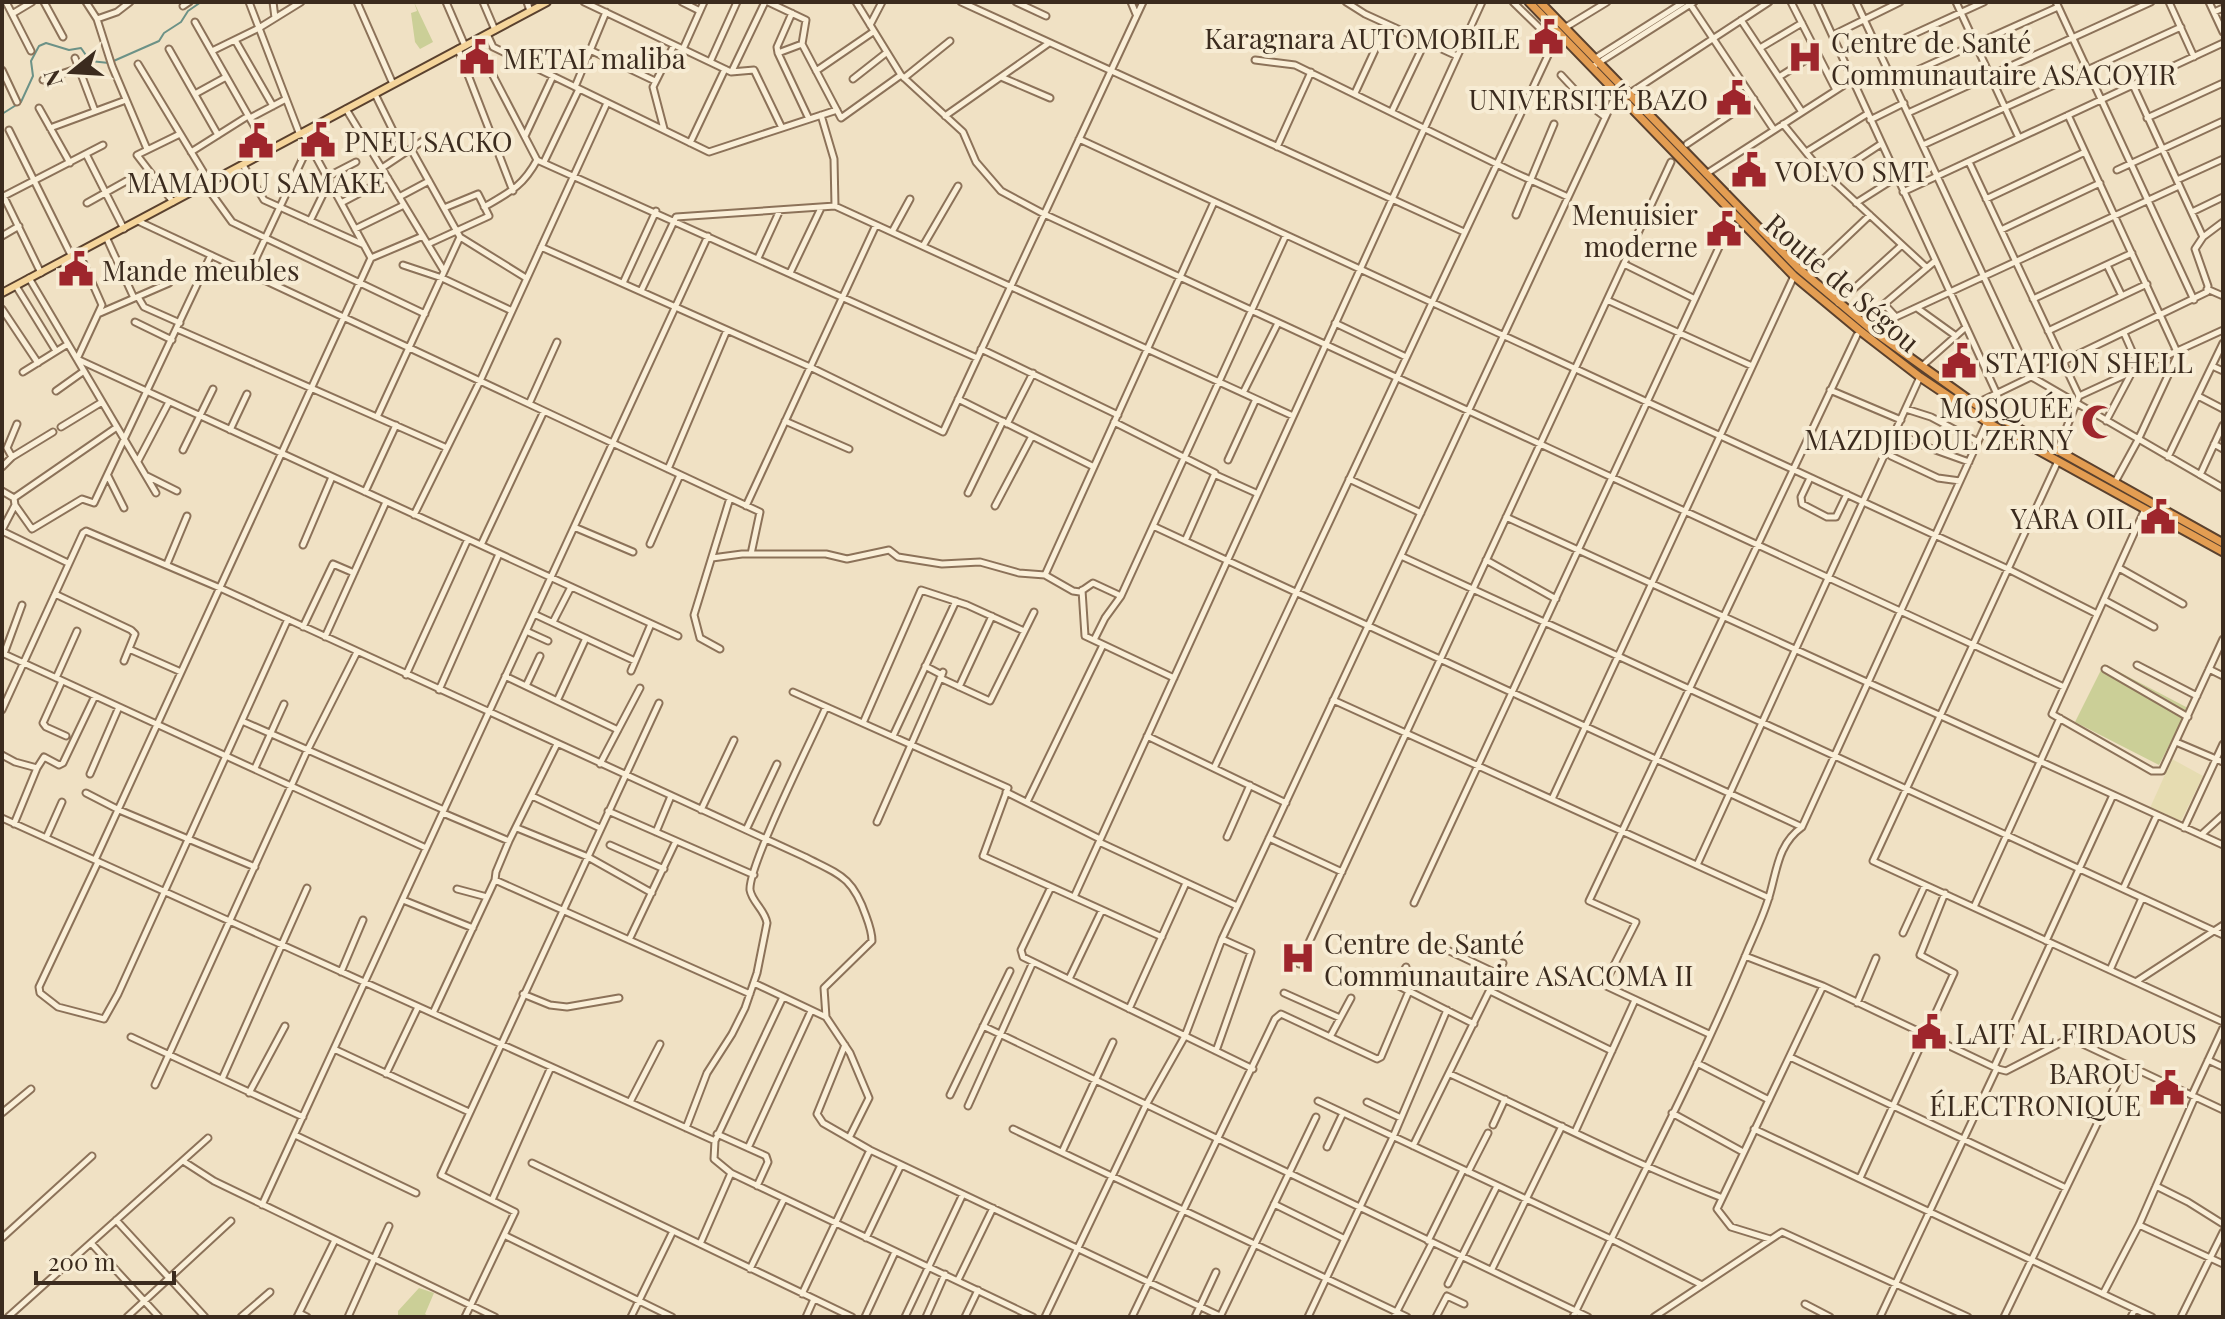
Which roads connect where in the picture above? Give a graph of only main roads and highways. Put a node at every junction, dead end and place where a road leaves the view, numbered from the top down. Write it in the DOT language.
graph roads {
  1 [pos="547,2"];
  2 [pos="1529,2"];
  3 [pos="1540,2"];
  4 [pos="2,293"];
  5 [pos="2056,456"];
  6 [pos="2223,543"];
  7 [pos="2223,552"];
  1 -- 4 [label="main road"];
  2 -- 5 [label="highway, Route de Ségou"];
  3 -- 5 [label="highway, Route de Ségou"];
  5 -- 6 [label="highway, Route de Ségou"];
  5 -- 7 [label="highway, Route de Ségou"];
}
